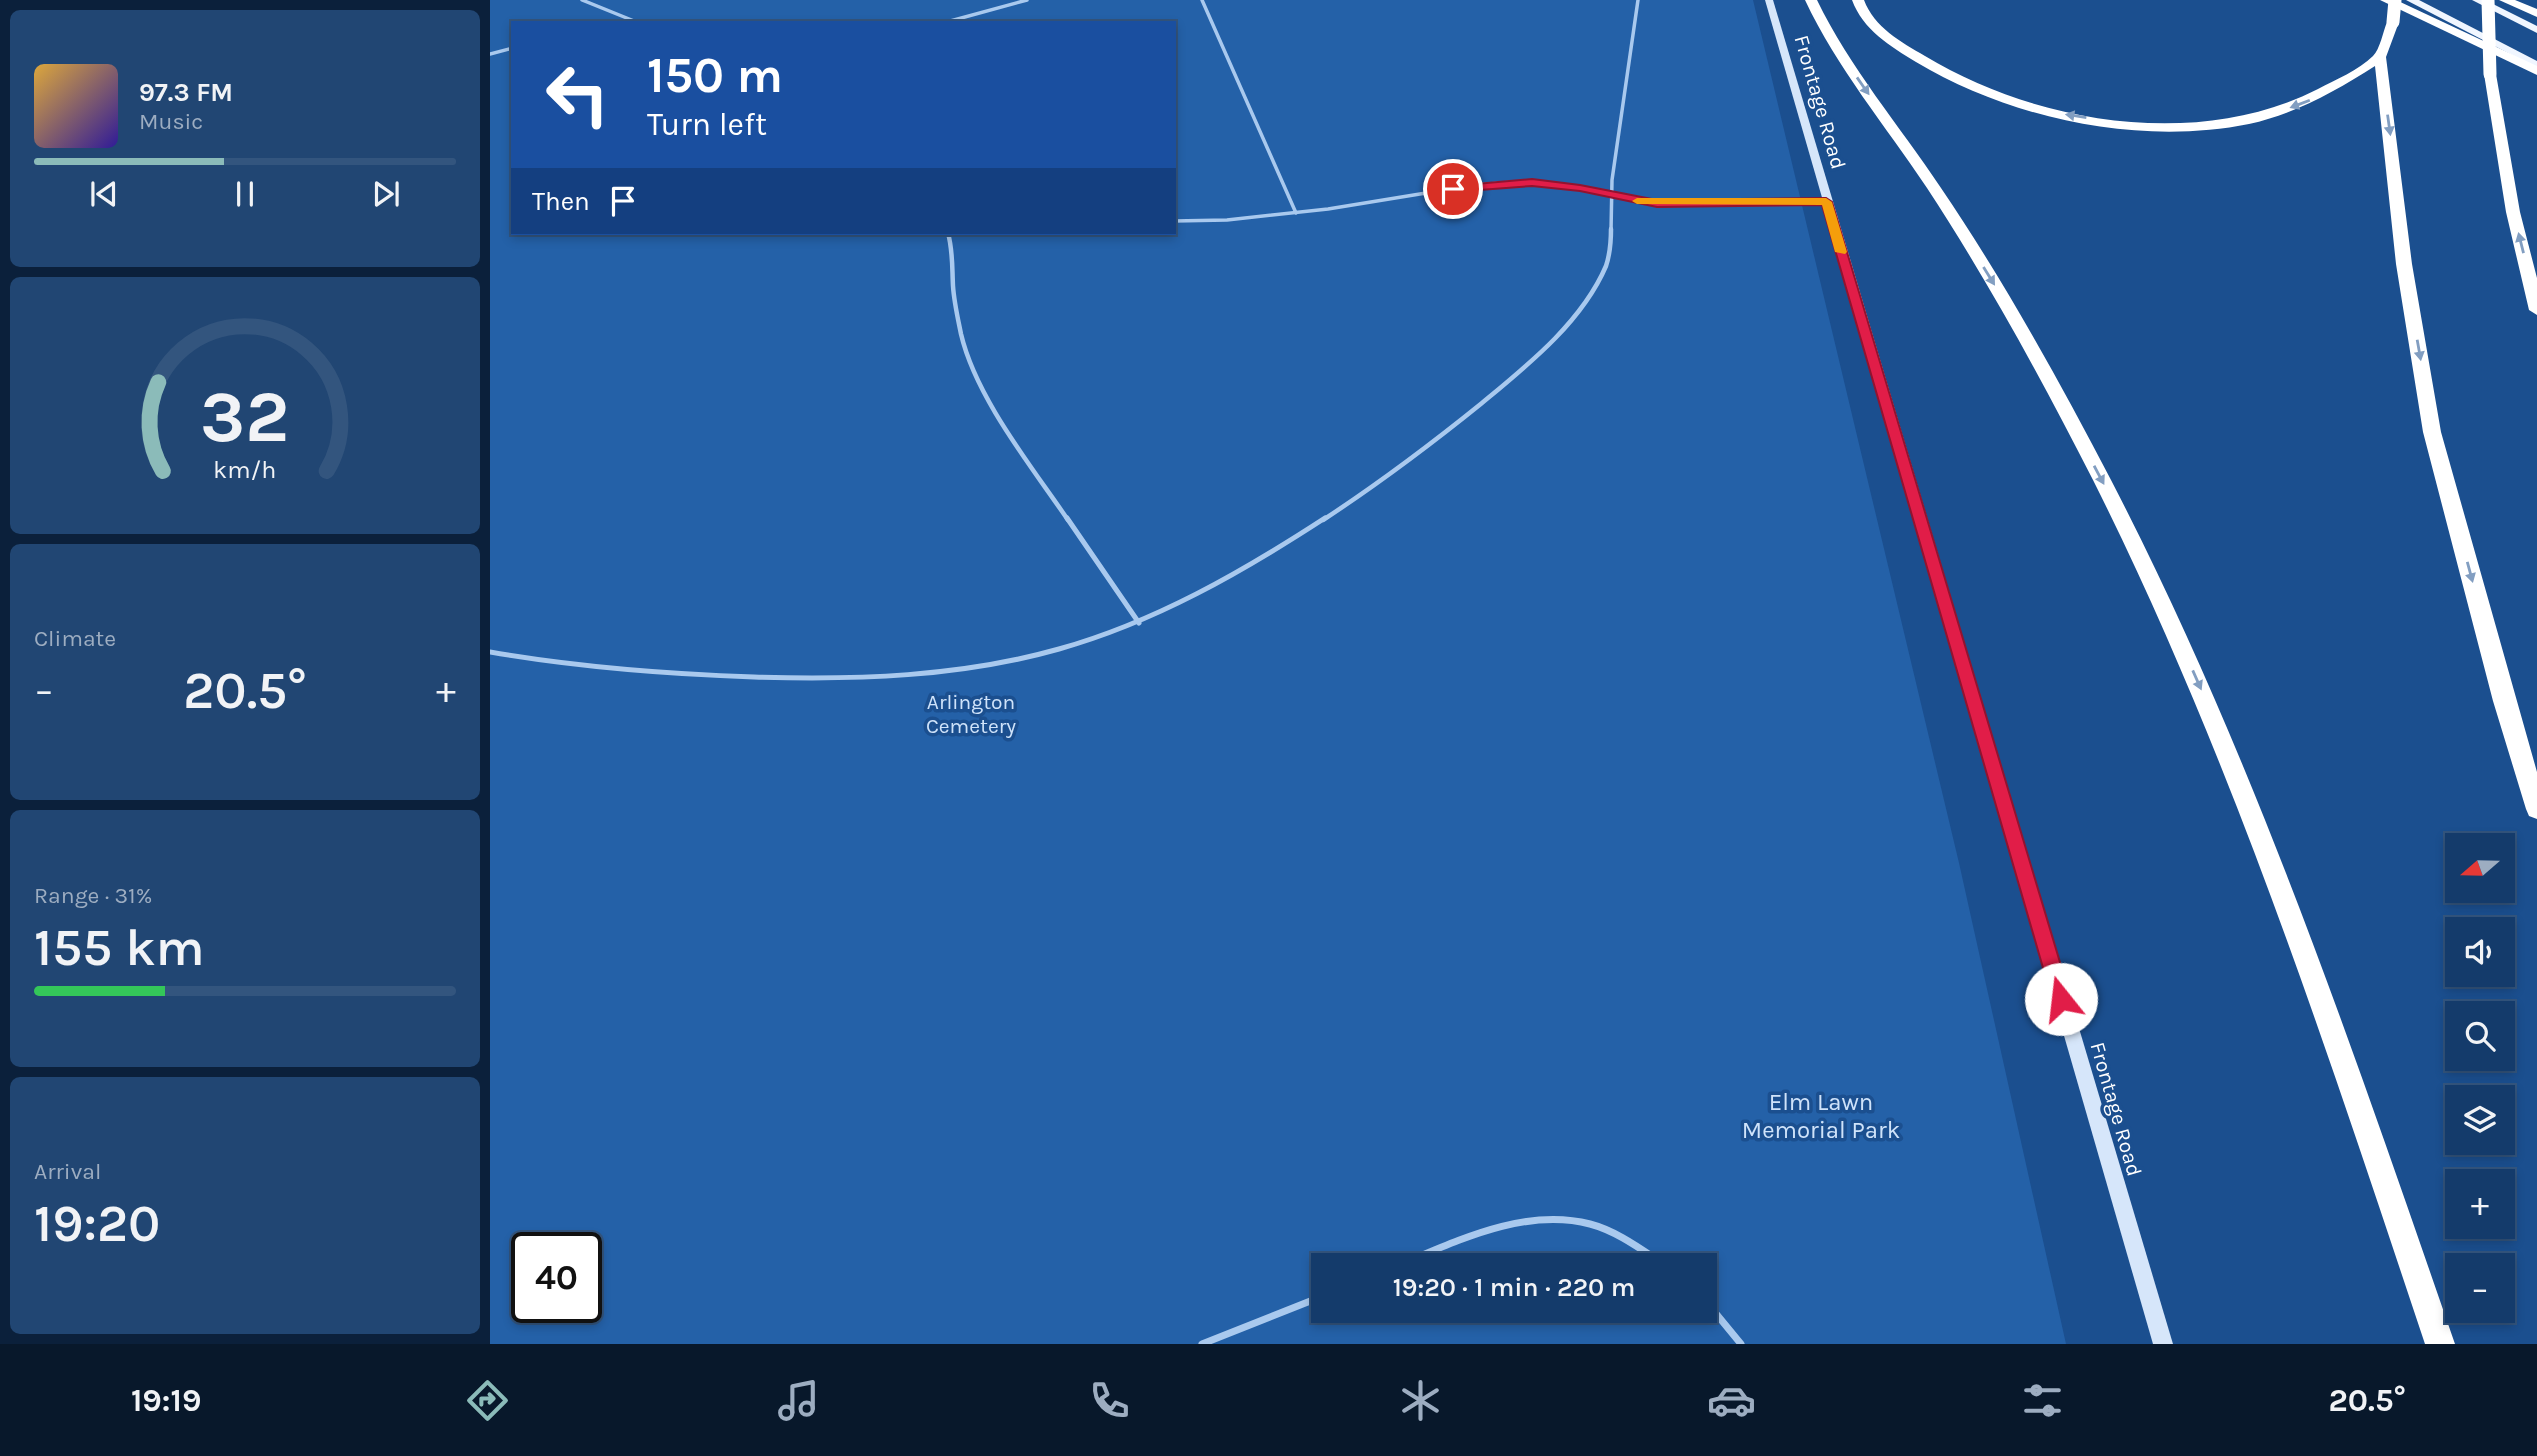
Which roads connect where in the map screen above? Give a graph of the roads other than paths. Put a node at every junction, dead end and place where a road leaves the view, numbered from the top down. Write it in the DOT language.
graph roads {
  1 [pos="582,0"];
  2 [pos="1027,0"];
  3 [pos="1202,0"];
  4 [pos="1638,0"];
  5 [pos="1769,0"];
  6 [pos="1813,0"];
  7 [pos="1858,0"];
  8 [pos="2386,0"];
  9 [pos="2395,0"];
  10 [pos="2411,0"];
  11 [pos="2477,0"];
  12 [pos="2488,0"];
  13 [pos="2505,0"];
  14 [pos="2537,13"];
  15 [pos="634,21"];
  16 [pos="950,21"];
  17 [pos="2537,30"];
  18 [pos="511,49"];
  19 [pos="490,54"];
  20 [pos="2380,57"];
  21 [pos="2537,65"];
  22 [pos="2537,71"];
  23 [pos="1611,196"];
  24 [pos="1826,202"];
  25 [pos="1296,213"];
  26 [pos="1176,221"];
  27 [pos="948,235"];
  28 [pos="2537,310"];
  29 [pos="1139,623"];
  30 [pos="490,653"];
  31 [pos="2537,809"];
  32 [pos="1429,1253"];
  33 [pos="1648,1253"];
  34 [pos="1311,1301"];
  35 [pos="1717,1314"];
  36 [pos="1202,1344"];
  37 [pos="1741,1344"];
  38 [pos="2163,1344"];
  39 [pos="2440,1344"];
  1 -- 15 [label="lane"];
  2 -- 16 [label="lane"];
  3 -- 25 [label="lane"];
  4 -- 23 [label="lane"];
  5 -- 24 [label="street, Frontage Road"];
  6 -- 39 [label="highway, one-way"];
  20 -- 7 [label="highway, one-way"];
  8 -- 22 [label="highway"];
  9 -- 20 [label="highway, bridge"];
  10 -- 21 [label="main road"];
  11 -- 17 [label="main road"];
  28 -- 12 [label="highway, one-way, bridge"];
  13 -- 14 [label="highway"];
  18 -- 19 [label="lane"];
  20 -- 31 [label="highway, one-way"];
  23 -- 24 [label="lane"];
  23 -- 25 [label="lane"];
  23 -- 29 [label="lane"];
  24 -- 38 [label="street, Frontage Road"];
  25 -- 26 [label="lane"];
  27 -- 29 [label="lane"];
  29 -- 30 [label="lane"];
  32 -- 33 [label="lane"];
  34 -- 36 [label="lane"];
  35 -- 37 [label="lane"];
}
